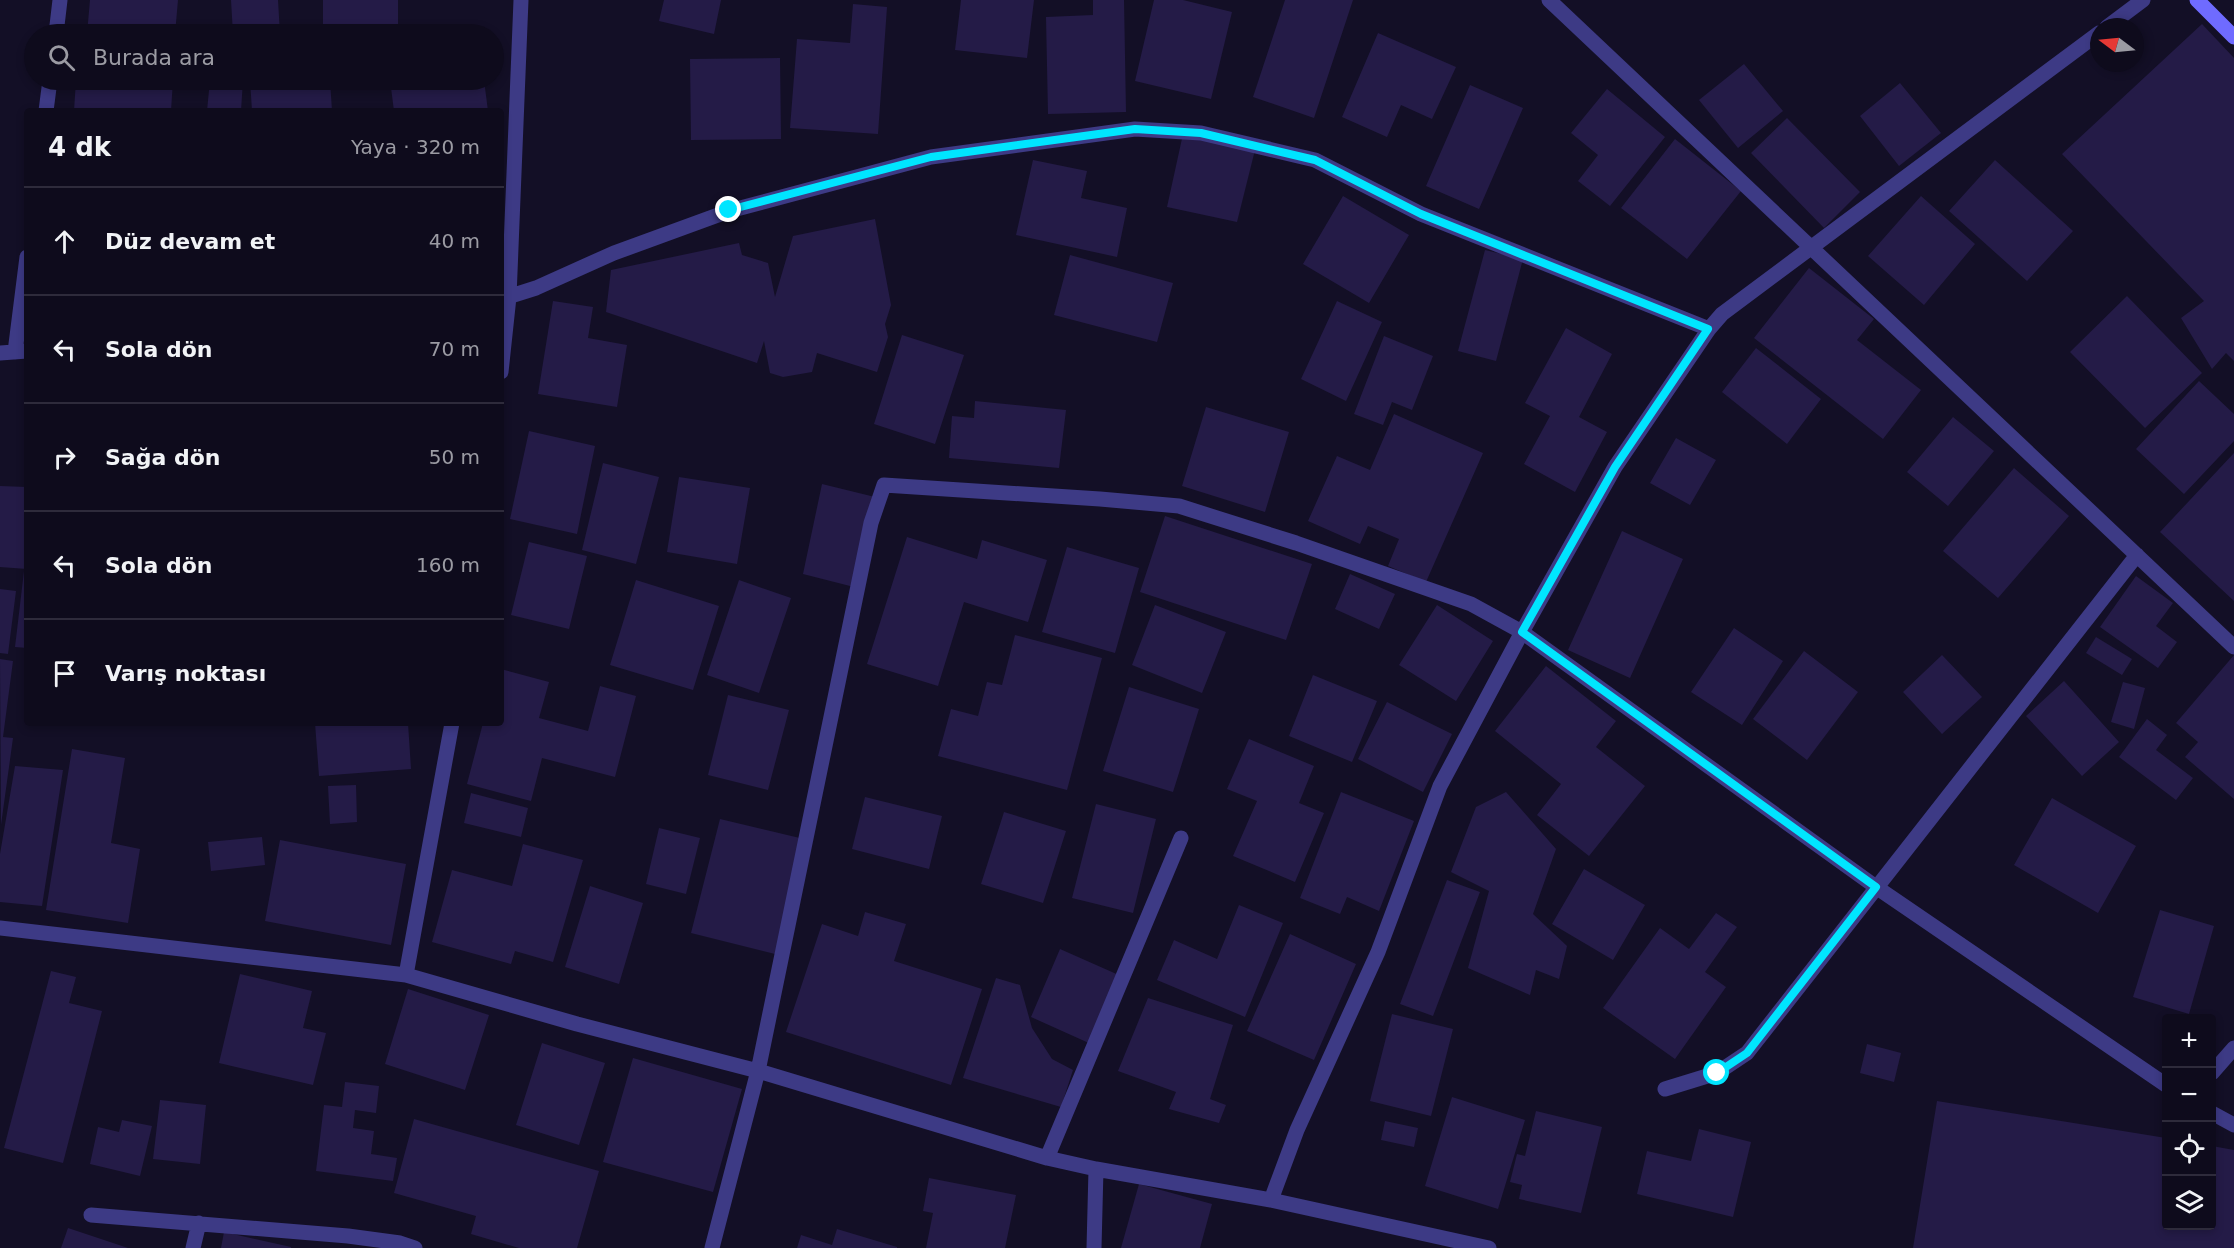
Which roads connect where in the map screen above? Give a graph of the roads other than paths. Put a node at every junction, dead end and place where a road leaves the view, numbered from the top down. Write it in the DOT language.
graph roads {
  1 [pos="60,0"];
  2 [pos="521,0"];
  3 [pos="1549,0"];
  4 [pos="2143,0"];
  5 [pos="2197,0"];
  6 [pos="2119,18"];
  7 [pos="57,24"];
  8 [pos="2234,37"];
  9 [pos="2090,40"];
  10 [pos="49,90"];
  11 [pos="46,108"];
  12 [pos="1810,247"];
  13 [pos="24,279"];
  14 [pos="505,298"];
  15 [pos="504,316"];
  16 [pos="1708,329"];
  17 [pos="14,352"];
  18 [pos="2137,555"];
  19 [pos="1522,632"];
  20 [pos="2234,647"];
  21 [pos="451,726"];
  22 [pos="1181,838"];
  23 [pos="1876,887"];
  24 [pos="0,928"];
  25 [pos="406,975"];
  26 [pos="2234,1048"];
  27 [pos="2216,1068"];
  28 [pos="758,1071"];
  29 [pos="2162,1082"];
  30 [pos="1665,1089"];
  31 [pos="2216,1116"];
  32 [pos="2234,1125"];
  33 [pos="1047,1158"];
  34 [pos="1096,1169"];
  35 [pos="1271,1200"];
  36 [pos="91,1215"];
  37 [pos="199,1223"];
  38 [pos="193,1248"];
  39 [pos="415,1248"];
  40 [pos="712,1248"];
  41 [pos="1095,1248"];
  42 [pos="1489,1248"];
  1 -- 7 [label="street"];
  2 -- 14 [label="street"];
  3 -- 12 [label="street"];
  4 -- 6 [label="street"];
  5 -- 8 [label="main road"];
  9 -- 12 [label="street"];
  10 -- 11 [label="street"];
  12 -- 16 [label="street"];
  12 -- 18 [label="street"];
  13 -- 17 [label="street"];
  14 -- 15 [label="street"];
  14 -- 16 [label="street"];
  16 -- 19 [label="street"];
  18 -- 20 [label="street"];
  18 -- 23 [label="street"];
  19 -- 23 [label="street"];
  19 -- 28 [label="street"];
  19 -- 35 [label="street"];
  21 -- 25 [label="street"];
  22 -- 33 [label="street"];
  23 -- 29 [label="street"];
  23 -- 30 [label="street"];
  24 -- 25 [label="street"];
  25 -- 28 [label="street"];
  26 -- 27 [label="street"];
  28 -- 33 [label="street"];
  28 -- 40 [label="street"];
  31 -- 32 [label="street"];
  33 -- 34 [label="street"];
  34 -- 35 [label="street"];
  34 -- 41 [label="street"];
  35 -- 42 [label="street"];
  36 -- 37 [label="street"];
  37 -- 38 [label="street"];
  37 -- 39 [label="street"];
}
